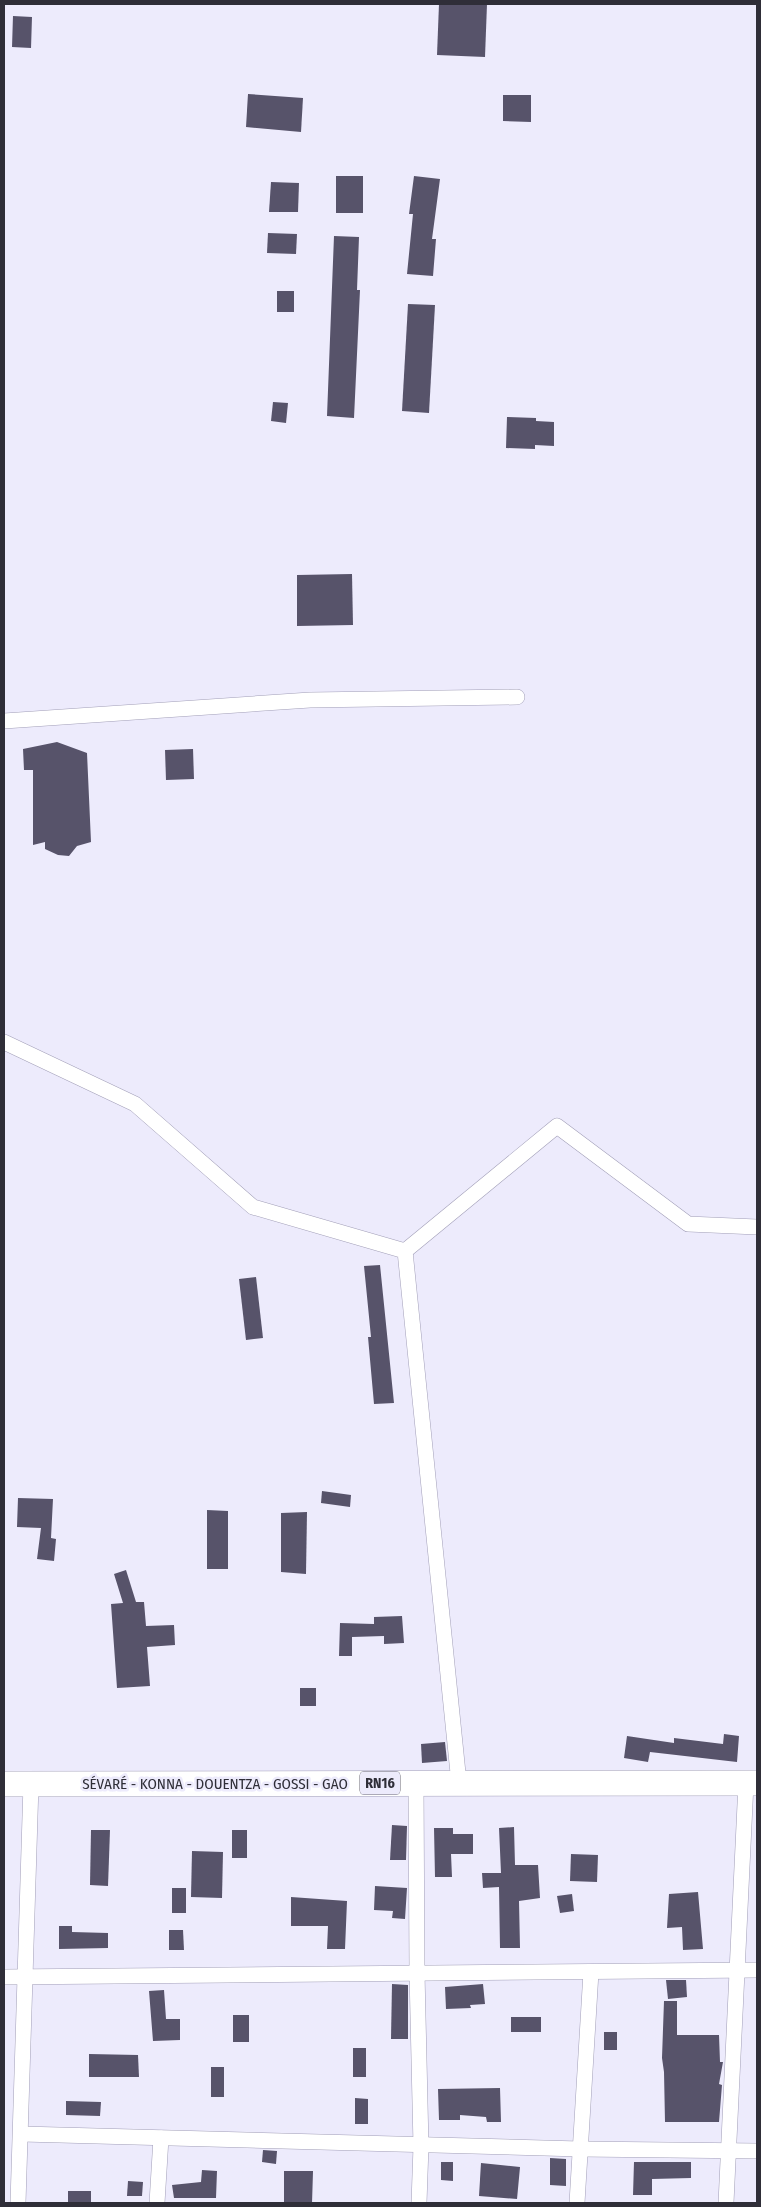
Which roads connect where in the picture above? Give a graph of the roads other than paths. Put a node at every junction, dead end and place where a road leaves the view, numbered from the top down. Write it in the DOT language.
graph roads {
  1 [pos="517,697"];
  2 [pos="4,722"];
  3 [pos="4,1042"];
  4 [pos="757,1227"];
  5 [pos="405,1251"];
  6 [pos="416,1783"];
  7 [pos="459,1783"];
  8 [pos="752,1783"];
  9 [pos="4,1784"];
  10 [pos="31,1784"];
  11 [pos="738,1970"];
  12 [pos="757,1970"];
  13 [pos="590,1972"];
  14 [pos="417,1973"];
  15 [pos="26,1977"];
  16 [pos="4,1978"];
  17 [pos="22,2134"];
  18 [pos="161,2138"];
  19 [pos="421,2146"];
  20 [pos="580,2149"];
  21 [pos="729,2151"];
  22 [pos="757,2151"];
  23 [pos="18,2203"];
  24 [pos="157,2203"];
  25 [pos="420,2203"];
  26 [pos="577,2203"];
  27 [pos="726,2203"];
  1 -- 2 [label="street"];
  3 -- 5 [label="street"];
  4 -- 5 [label="street"];
  5 -- 7 [label="street"];
  6 -- 7 [label="main road, SÉVARÉ - KONNA - DOUENTZA - GOSSI - GAO / RN16"];
  6 -- 10 [label="main road, SÉVARÉ - KONNA - DOUENTZA - GOSSI - GAO / RN16"];
  6 -- 14 [label="street"];
  7 -- 8 [label="main road, SÉVARÉ - KONNA - DOUENTZA - GOSSI - GAO / RN16"];
  8 -- 11 [label="street"];
  9 -- 10 [label="main road, SÉVARÉ - KONNA - DOUENTZA - GOSSI - GAO / RN16"];
  10 -- 15 [label="street"];
  11 -- 12 [label="street"];
  11 -- 13 [label="street"];
  11 -- 21 [label="street"];
  13 -- 14 [label="street"];
  13 -- 20 [label="street"];
  14 -- 15 [label="street"];
  14 -- 19 [label="street"];
  15 -- 16 [label="street"];
  15 -- 17 [label="street"];
  17 -- 18 [label="street"];
  17 -- 23 [label="street"];
  18 -- 19 [label="street"];
  18 -- 24 [label="street"];
  19 -- 20 [label="street"];
  19 -- 25 [label="street"];
  20 -- 21 [label="street"];
  20 -- 26 [label="street"];
  21 -- 22 [label="street"];
  21 -- 27 [label="street"];
}
